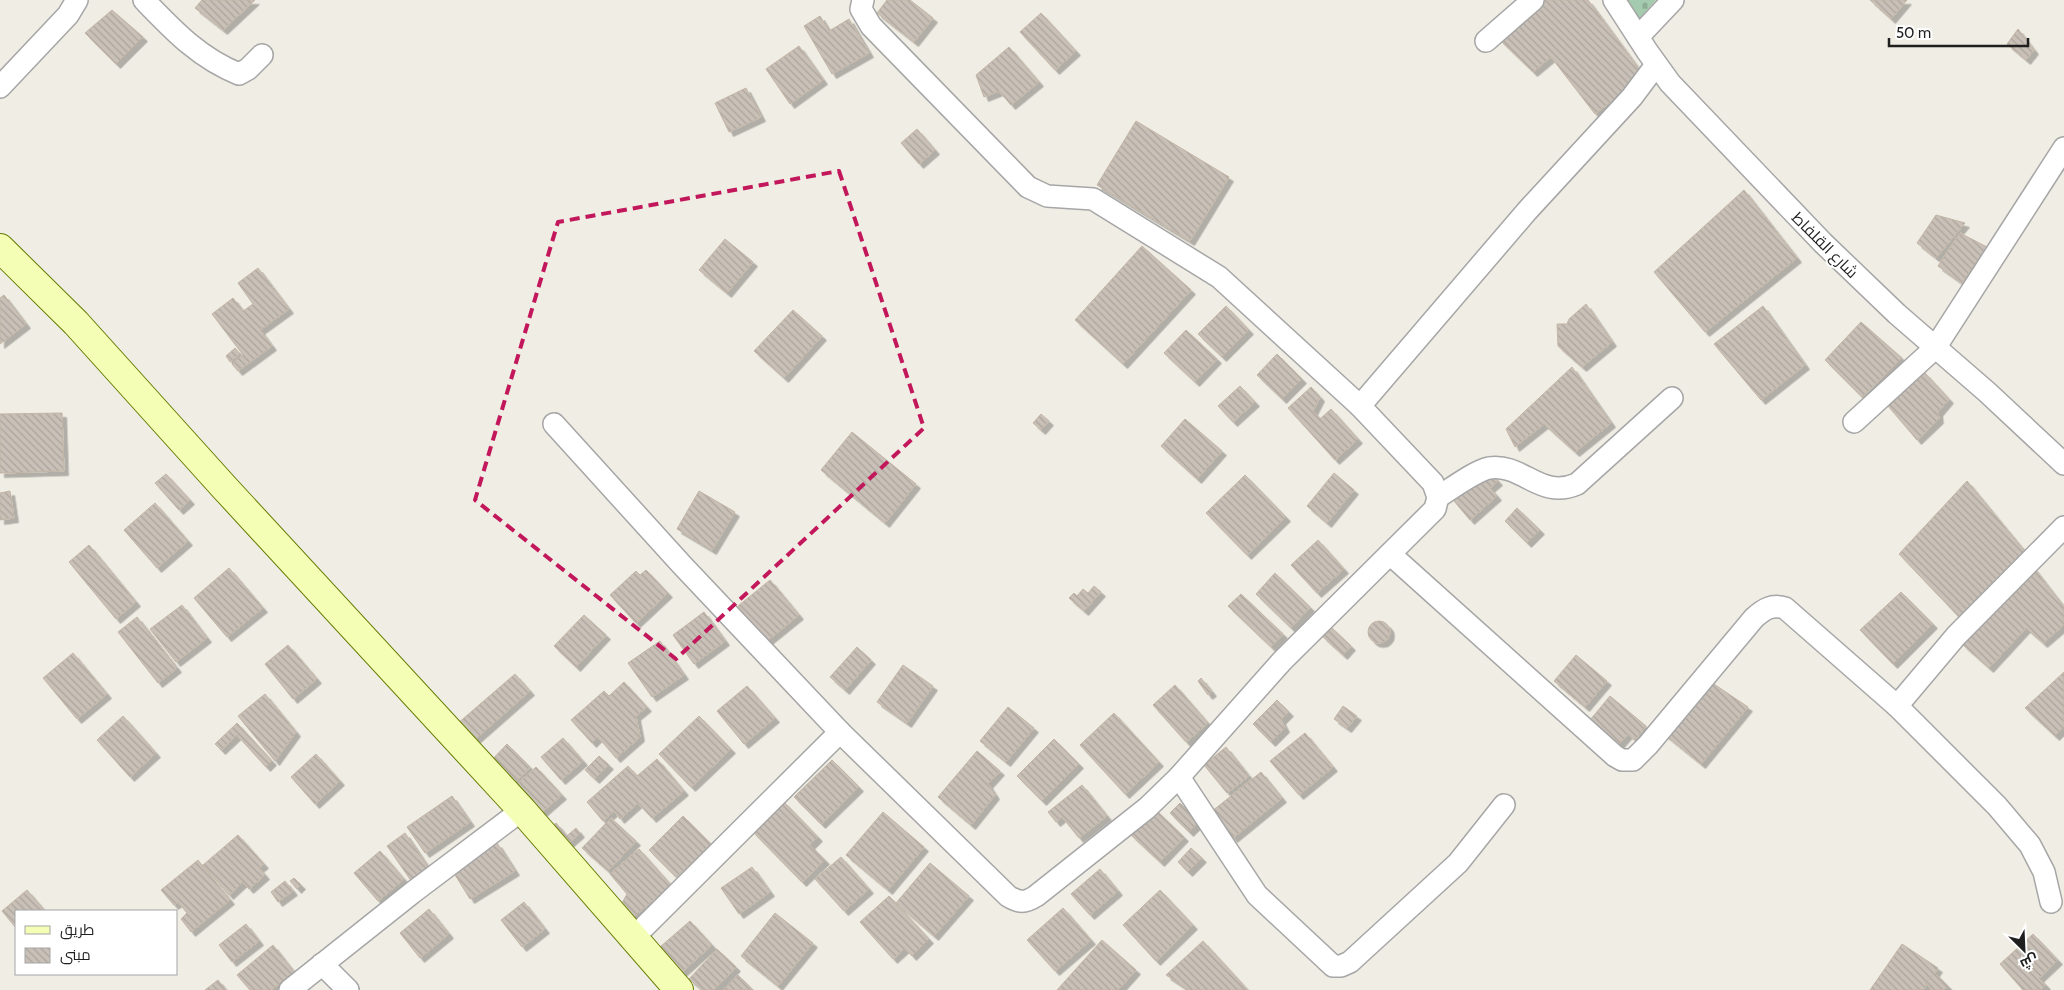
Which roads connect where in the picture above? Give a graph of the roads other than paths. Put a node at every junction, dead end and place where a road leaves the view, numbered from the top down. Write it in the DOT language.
graph roads {
  1 [pos="76,0"];
  2 [pos="144,0"];
  3 [pos="863,0"];
  4 [pos="1534,0"];
  5 [pos="1614,0"];
  6 [pos="1673,0"];
  7 [pos="1638,37"];
  8 [pos="1486,41"];
  9 [pos="262,55"];
  10 [pos="1656,65"];
  11 [pos="0,87"];
  12 [pos="2064,148"];
  13 [pos="0,248"];
  14 [pos="1935,348"];
  15 [pos="1672,398"];
  16 [pos="1360,406"];
  17 [pos="1854,422"];
  18 [pos="554,424"];
  19 [pos="2064,464"];
  20 [pos="1438,496"];
  21 [pos="2064,527"];
  22 [pos="1390,554"];
  23 [pos="1897,706"];
  24 [pos="840,732"];
  25 [pos="1179,777"];
  26 [pos="1504,805"];
  27 [pos="522,810"];
  28 [pos="2051,902"];
  29 [pos="633,938"];
  30 [pos="322,964"];
  31 [pos="290,990"];
  32 [pos="348,990"];
  33 [pos="679,990"];
  1 -- 11 [label="street"];
  2 -- 9 [label="street"];
  3 -- 16 [label="street"];
  4 -- 8 [label="street"];
  5 -- 7 [label="street, شارع القلفاط"];
  6 -- 7 [label="street"];
  7 -- 10 [label="street, شارع القلفاط"];
  10 -- 14 [label="street, شارع القلفاط"];
  10 -- 16 [label="street"];
  12 -- 14 [label="street"];
  13 -- 27 [label="street"];
  14 -- 17 [label="street"];
  14 -- 19 [label="street, شارع القلفاط"];
  15 -- 20 [label="street"];
  16 -- 20 [label="street"];
  18 -- 24 [label="street"];
  20 -- 22 [label="street"];
  21 -- 23 [label="street"];
  22 -- 23 [label="street"];
  22 -- 25 [label="street"];
  23 -- 28 [label="street"];
  24 -- 25 [label="street"];
  24 -- 29 [label="street"];
  25 -- 26 [label="street"];
  27 -- 29 [label="street"];
  27 -- 30 [label="street"];
  29 -- 33 [label="street"];
  30 -- 31 [label="street"];
  30 -- 32 [label="street"];
}
